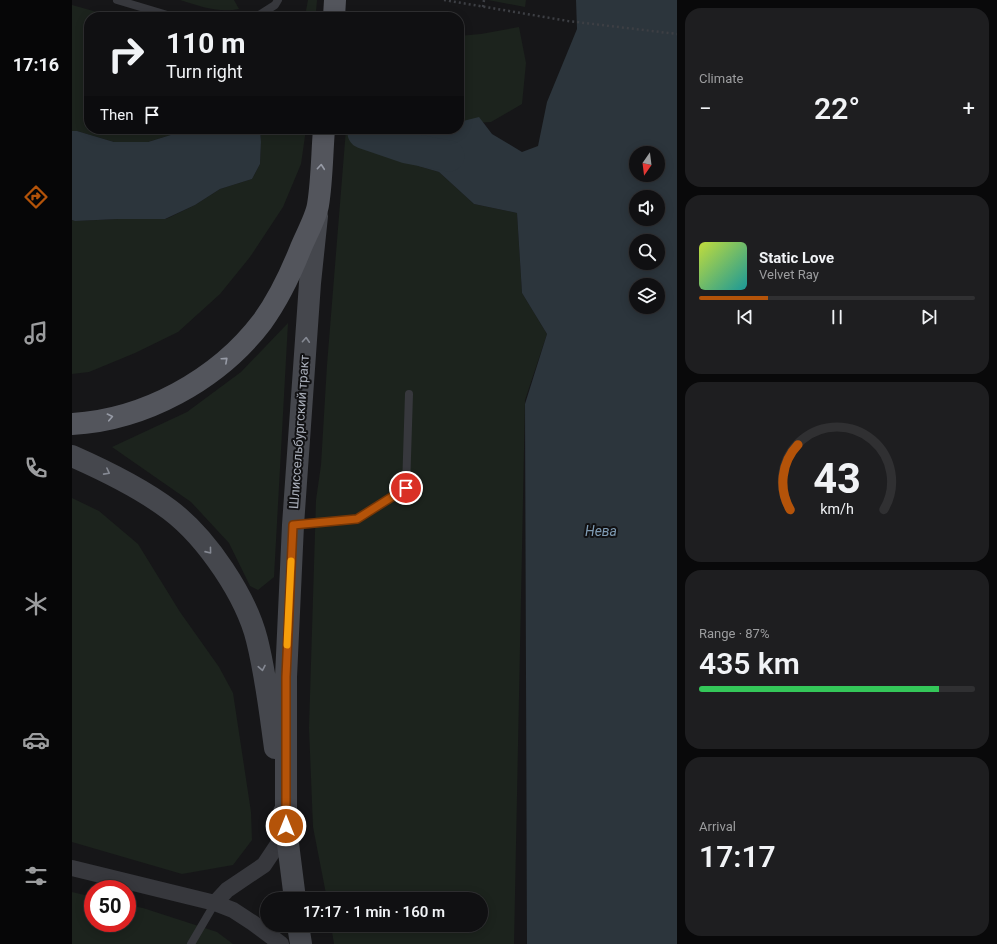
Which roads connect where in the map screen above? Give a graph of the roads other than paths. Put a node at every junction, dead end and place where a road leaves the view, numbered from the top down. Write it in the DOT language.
graph roads {
  1 [pos="117,0"];
  2 [pos="278,0"];
  3 [pos="335,0"];
  4 [pos="157,12"];
  5 [pos="264,12"];
  6 [pos="334,12"];
  7 [pos="324,134"];
  8 [pos="318,206"];
  9 [pos="409,394"];
  10 [pos="72,424"];
  11 [pos="72,456"];
  12 [pos="293,525"];
  13 [pos="286,829"];
  14 [pos="72,868"];
  15 [pos="294,892"];
  16 [pos="215,903"];
  17 [pos="299,932"];
  18 [pos="191,944"];
  19 [pos="281,944"];
  20 [pos="301,944"];
  1 -- 4 [label="lane"];
  2 -- 5 [label="lane"];
  3 -- 6 [label="main road"];
  8 -- 7 [label="main road, one-way"];
  10 -- 8 [label="main road, one-way"];
  12 -- 8 [label="main road, Шлиссельбургский тракт, one-way"];
  9 -- 12 [label="lane"];
  11 -- 13 [label="main road, one-way"];
  12 -- 13 [label="main road, Шлиссельбургский тракт"];
  13 -- 15 [label="main road"];
  13 -- 16 [label="street"];
  14 -- 16 [label="street"];
  16 -- 18 [label="lane"];
  16 -- 19 [label="street"];
  17 -- 20 [label="main road"];
}
